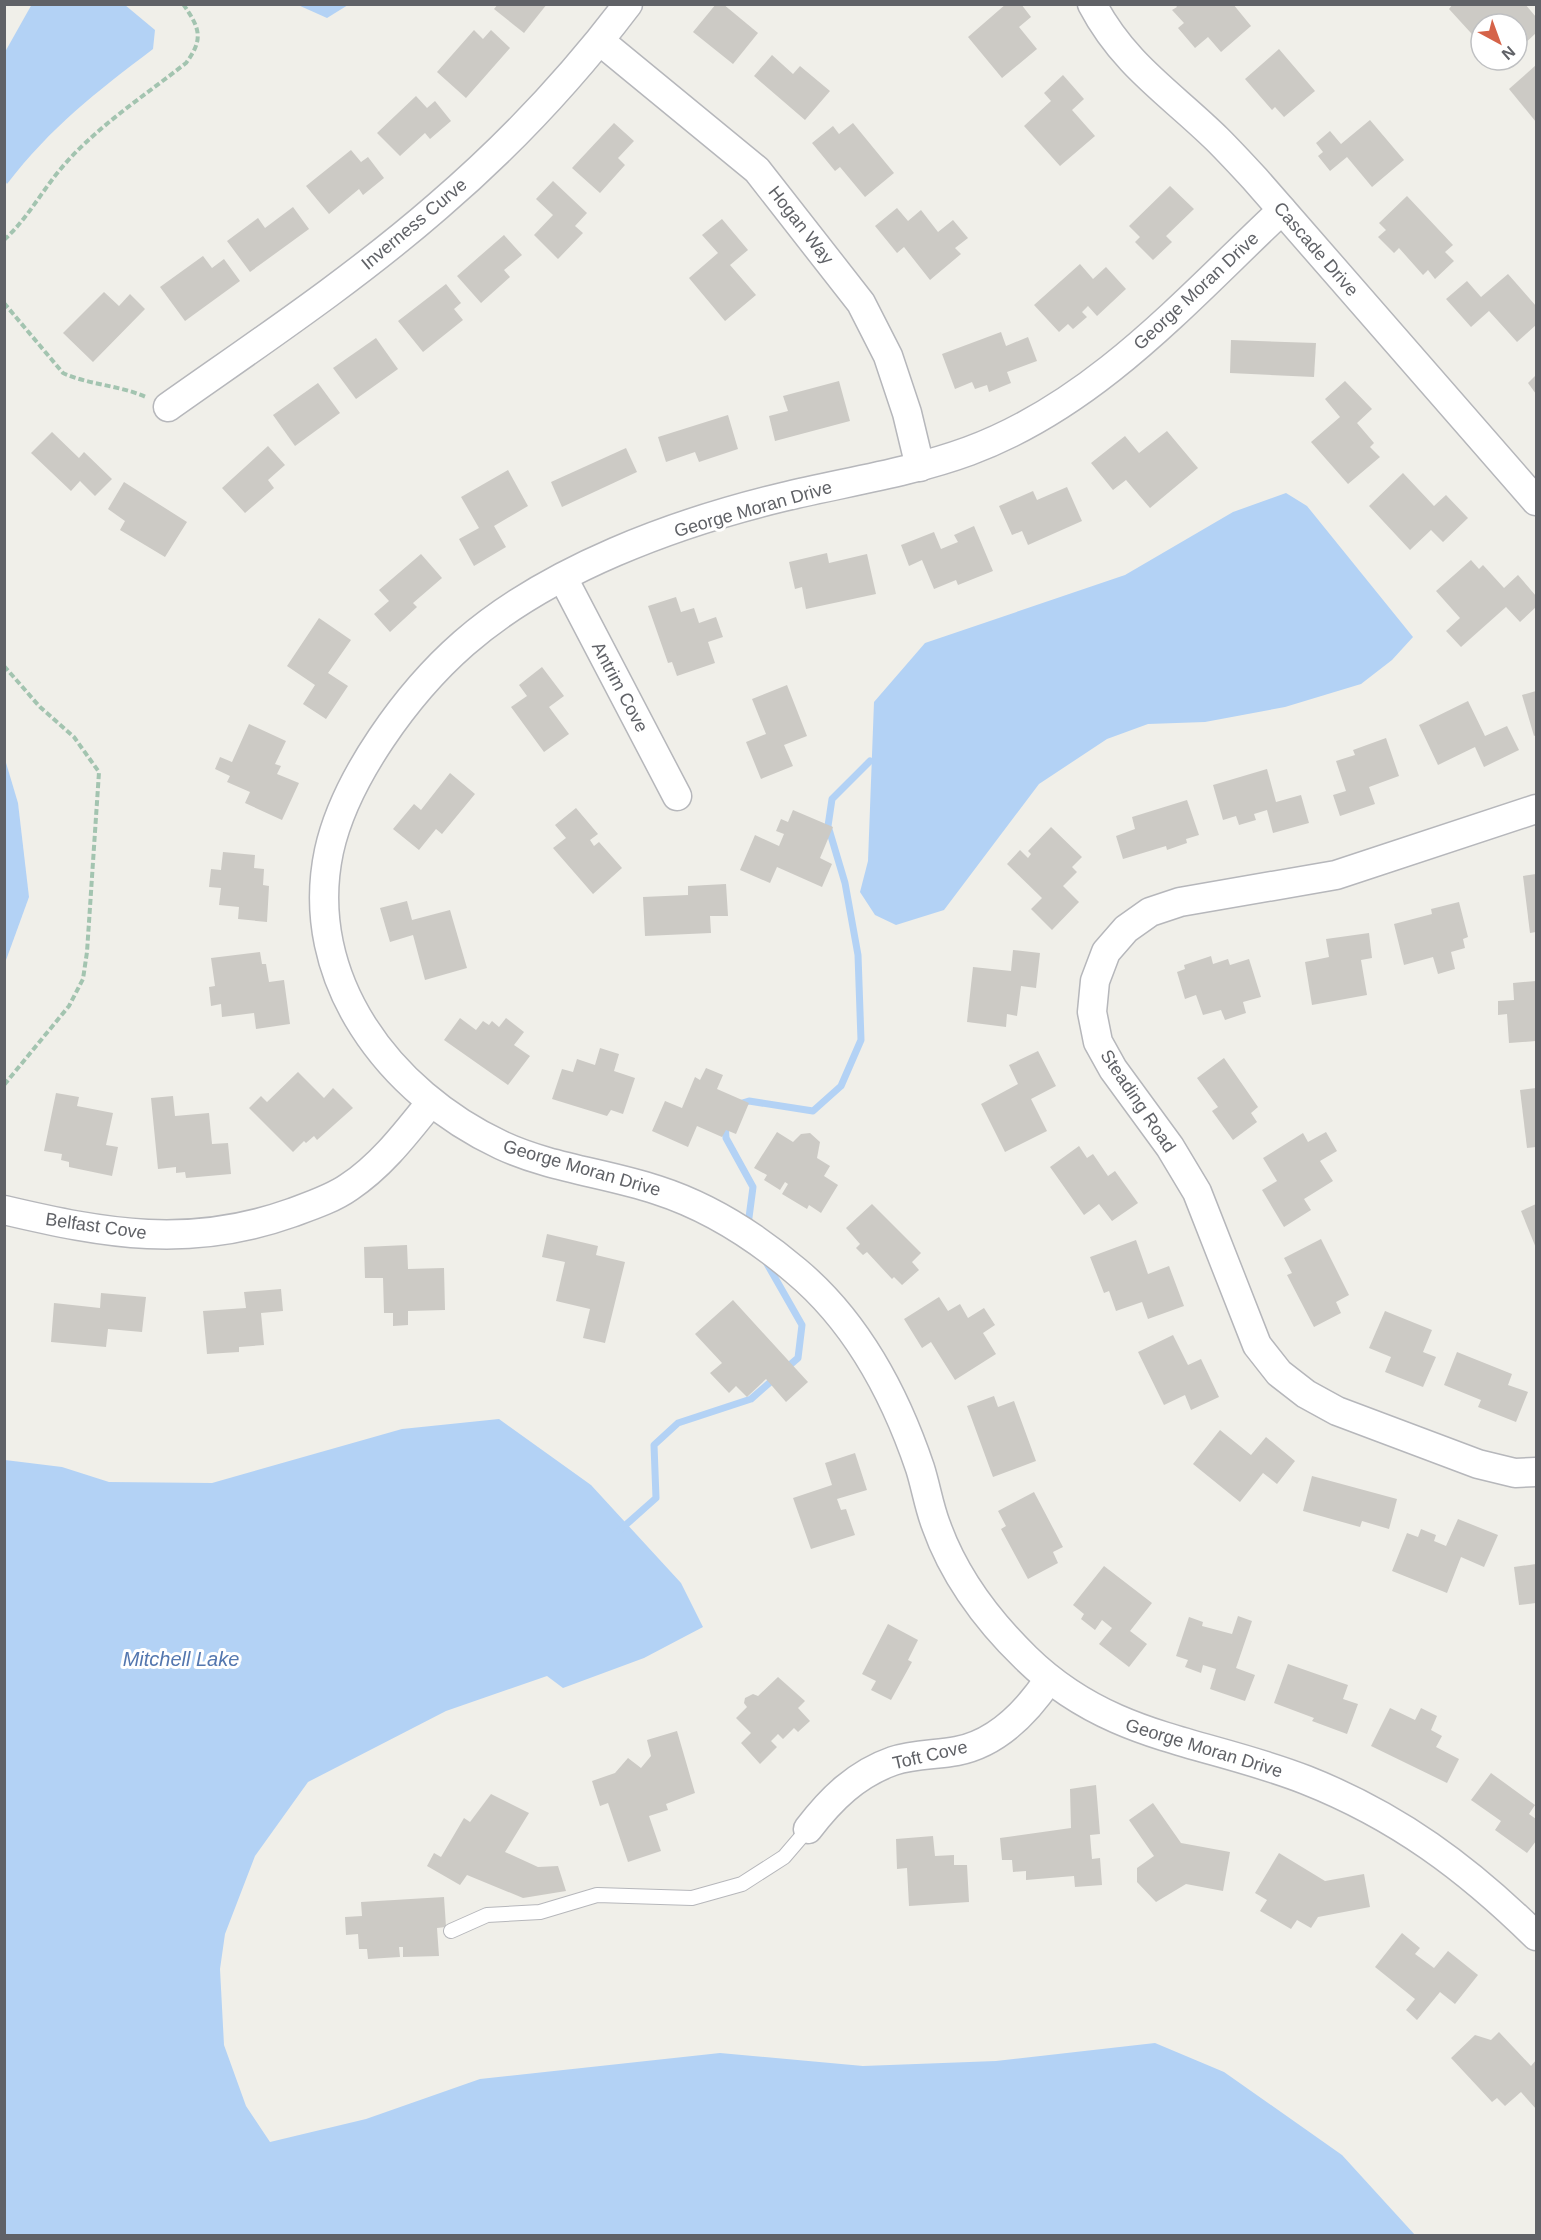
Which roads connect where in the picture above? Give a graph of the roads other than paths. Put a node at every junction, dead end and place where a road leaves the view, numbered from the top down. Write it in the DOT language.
graph roads {
  1 [pos="628,4"];
  2 [pos="1092,4"];
  3 [pos="600,41"];
  4 [pos="1282,210"];
  5 [pos="168,407"];
  6 [pos="920,467"];
  7 [pos="1536,501"];
  8 [pos="563,578"];
  9 [pos="677,796"];
  10 [pos="1536,809"];
  11 [pos="431,1102"];
  12 [pos="4,1210"];
  13 [pos="1536,1472"];
  14 [pos="1049,1679"];
  15 [pos="808,1829"];
  16 [pos="451,1930"];
  17 [pos="1536,1936"];
  1 -- 3 [label="street, Inverness Curve"];
  2 -- 4 [label="street, Cascade Drive"];
  3 -- 5 [label="street, Inverness Curve"];
  3 -- 6 [label="street, Hogan Way"];
  4 -- 6 [label="street, George Moran Drive"];
  4 -- 7 [label="street, Cascade Drive"];
  6 -- 8 [label="street, George Moran Drive"];
  8 -- 9 [label="street, Antrim Cove"];
  8 -- 11 [label="street, George Moran Drive"];
  10 -- 13 [label="street, Steading Road"];
  11 -- 12 [label="street, Belfast Cove"];
  11 -- 14 [label="street, George Moran Drive"];
  14 -- 15 [label="street, Toft Cove"];
  14 -- 17 [label="street, George Moran Drive"];
  15 -- 16 [label="lane"];
}
